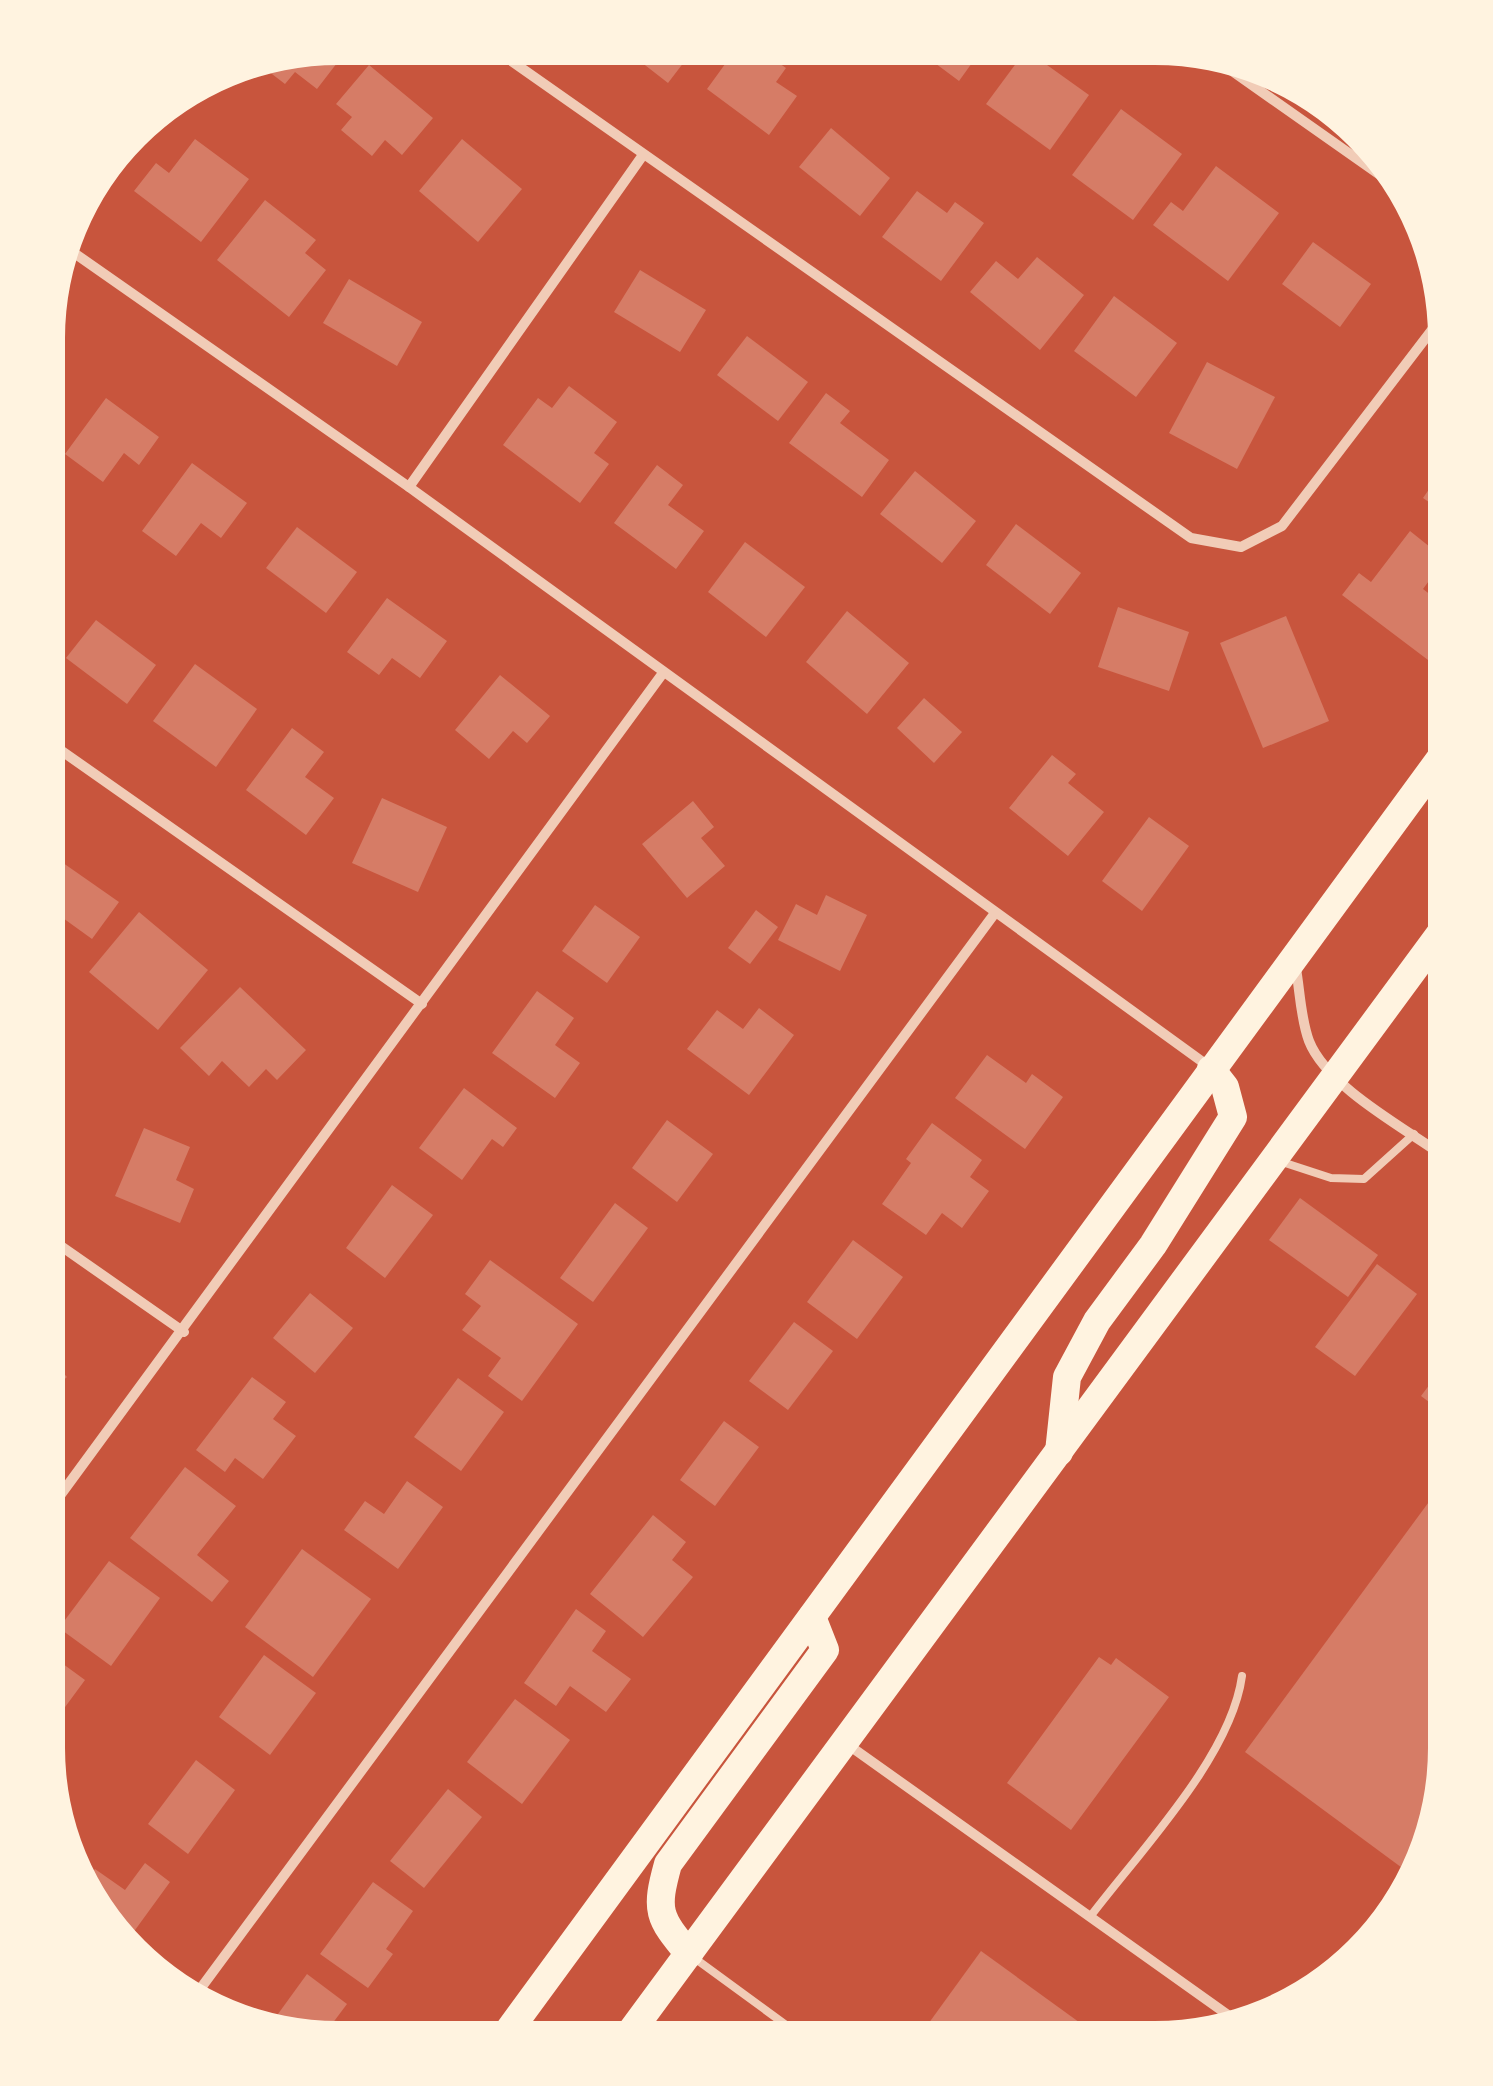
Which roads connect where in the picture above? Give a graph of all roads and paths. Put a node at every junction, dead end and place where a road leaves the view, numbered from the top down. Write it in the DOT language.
graph roads {
  1 [pos="517,65"];
  2 [pos="1244,79"];
  3 [pos="643,156"];
  4 [pos="1365,165"];
  5 [pos="78,255"];
  6 [pos="1428,335"];
  7 [pos="409,487"];
  8 [pos="663,673"];
  9 [pos="65,753"];
  10 [pos="1428,776"];
  11 [pos="995,912"];
  12 [pos="1428,951"];
  13 [pos="1294,958"];
  14 [pos="422,1004"];
  15 [pos="1212,1069"];
  16 [pos="1335,1078"];
  17 [pos="1414,1134"];
  18 [pos="1427,1144"];
  19 [pos="1275,1159"];
  20 [pos="65,1249"];
  21 [pos="184,1332"];
  22 [pos="1059,1454"];
  23 [pos="65,1490"];
  24 [pos="812,1617"];
  25 [pos="1242,1676"];
  26 [pos="846,1744"];
  27 [pos="1090,1917"];
  28 [pos="689,1954"];
  29 [pos="203,1985"];
  30 [pos="1224,2012"];
  31 [pos="516,2021"];
  32 [pos="639,2021"];
  33 [pos="781,2021"];
  1 -- 3 [label="street"];
  2 -- 4 [label="street"];
  3 -- 6 [label="street"];
  3 -- 7 [label="street"];
  5 -- 7 [label="street"];
  7 -- 8 [label="street"];
  8 -- 11 [label="street"];
  8 -- 14 [label="street"];
  9 -- 14 [label="street"];
  10 -- 13 [label="highway"];
  11 -- 15 [label="street"];
  11 -- 29 [label="street"];
  12 -- 16 [label="highway"];
  13 -- 15 [label="highway"];
  13 -- 16 [label="street"];
  14 -- 21 [label="street"];
  15 -- 22 [label="highway"];
  15 -- 24 [label="highway"];
  16 -- 17 [label="street"];
  16 -- 19 [label="highway"];
  17 -- 18 [label="street"];
  17 -- 19 [label="lane"];
  19 -- 22 [label="highway"];
  20 -- 21 [label="street"];
  21 -- 23 [label="street"];
  22 -- 26 [label="highway"];
  24 -- 28 [label="highway"];
  24 -- 31 [label="highway"];
  25 -- 27 [label="lane"];
  26 -- 27 [label="street"];
  26 -- 28 [label="highway"];
  27 -- 30 [label="street"];
  28 -- 32 [label="highway"];
  28 -- 33 [label="lane"];
}
